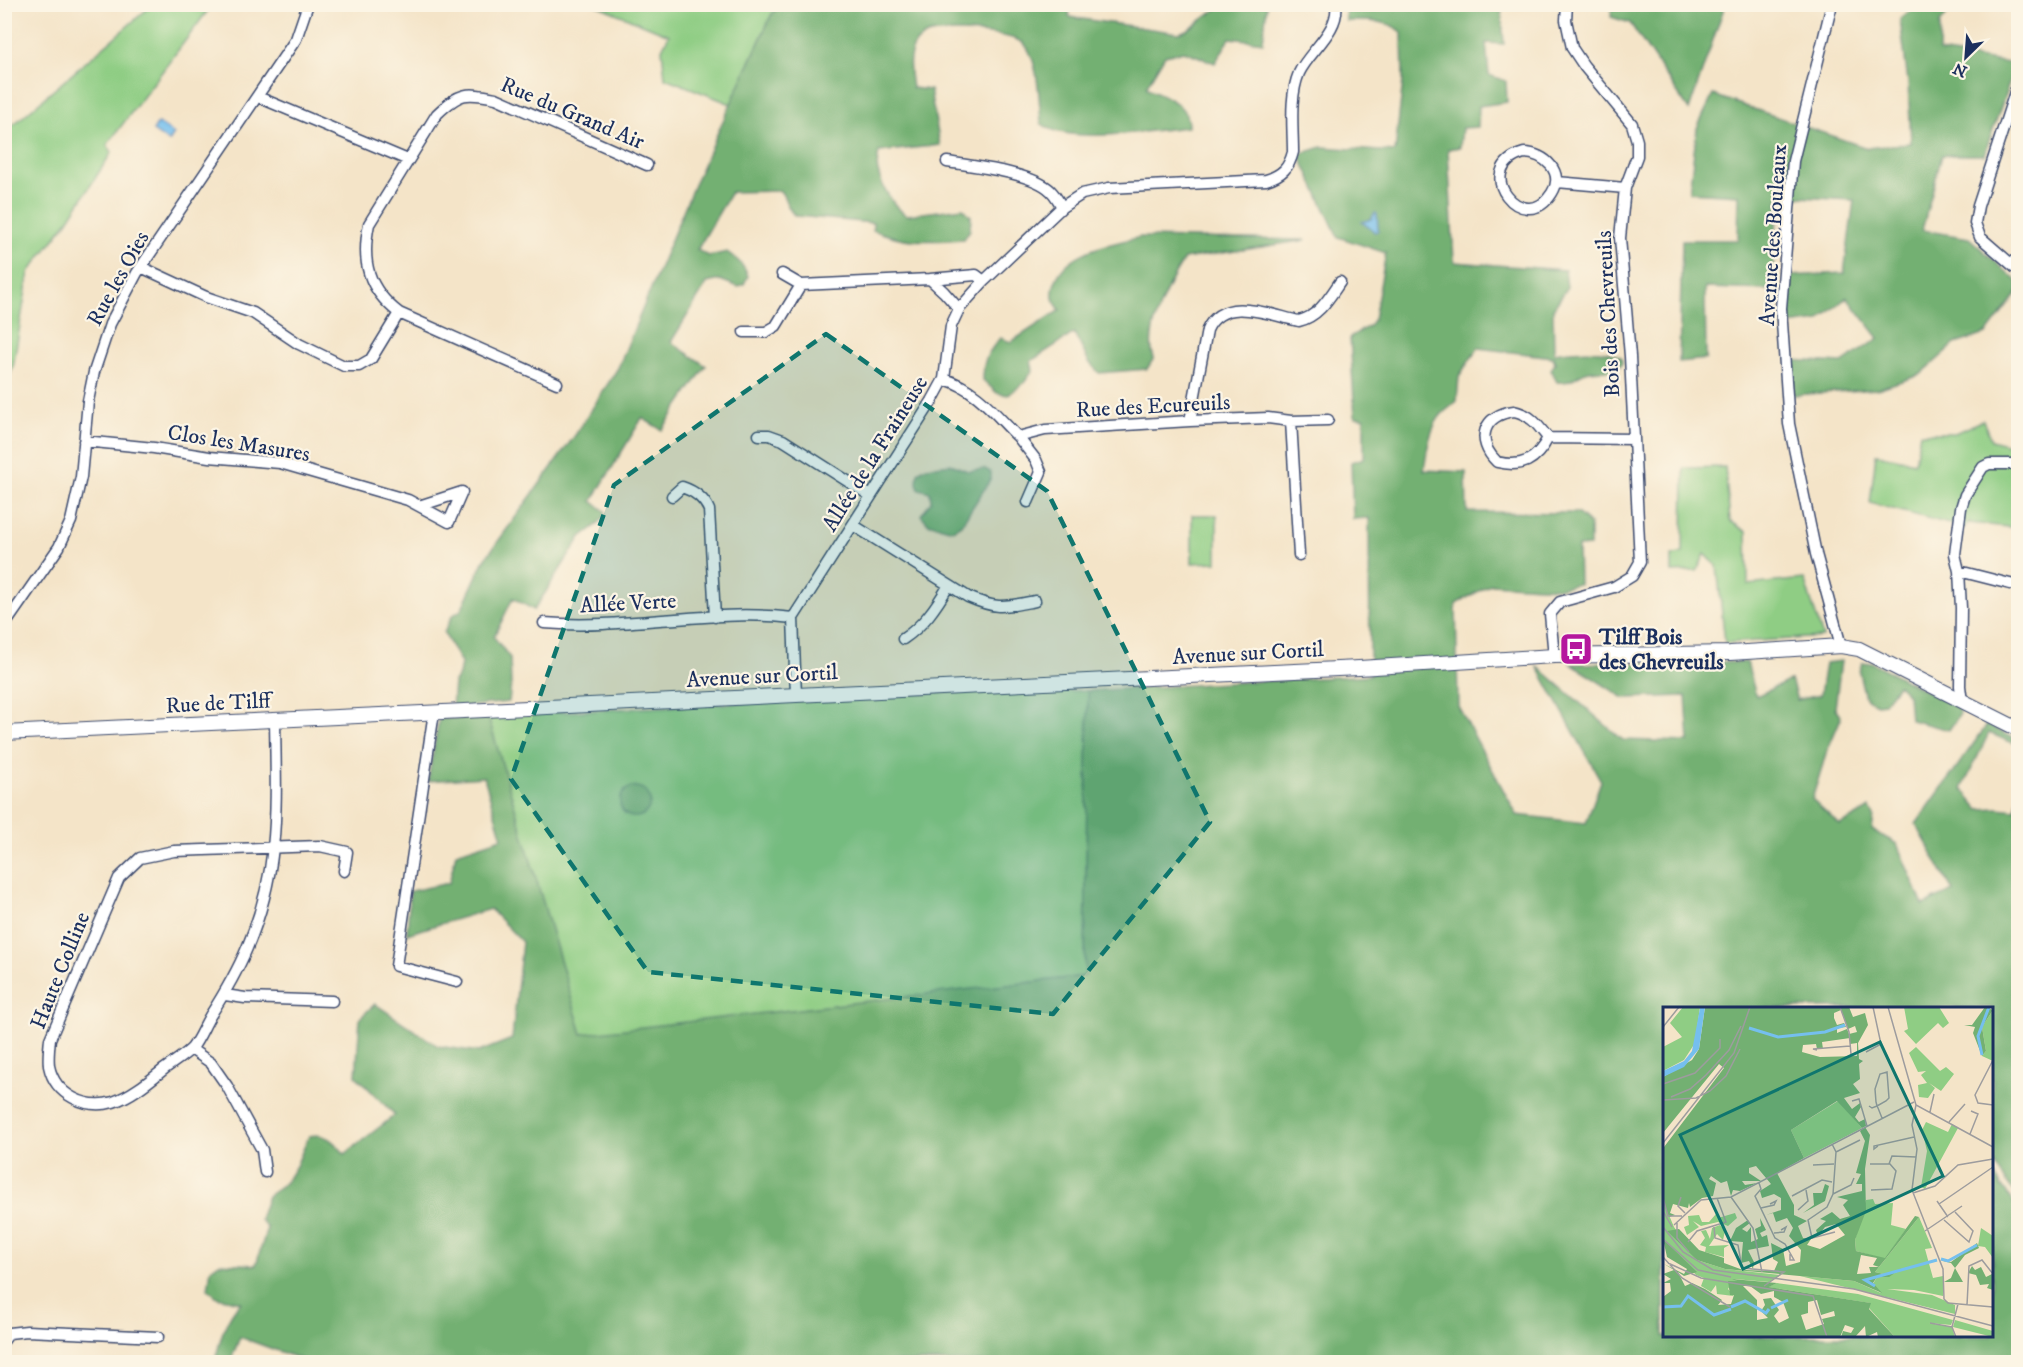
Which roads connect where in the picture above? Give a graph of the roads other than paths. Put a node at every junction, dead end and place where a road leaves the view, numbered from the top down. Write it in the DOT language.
graph roads {
  1 [pos="308,4"];
  2 [pos="1336,4"];
  3 [pos="1567,4"];
  4 [pos="1832,4"];
  5 [pos="2019,83"];
  6 [pos="258,97"];
  7 [pos="408,160"];
  8 [pos="947,162"];
  9 [pos="647,165"];
  10 [pos="1557,182"];
  11 [pos="1624,188"];
  12 [pos="1062,207"];
  13 [pos="141,267"];
  14 [pos="2019,270"];
  15 [pos="782,274"];
  16 [pos="930,279"];
  17 [pos="984,281"];
  18 [pos="1340,282"];
  19 [pos="801,285"];
  20 [pos="959,309"];
  21 [pos="399,313"];
  22 [pos="744,332"];
  23 [pos="944,379"];
  24 [pos="557,383"];
  25 [pos="1291,420"];
  26 [pos="1328,420"];
  27 [pos="1190,421"];
  28 [pos="759,435"];
  29 [pos="1018,437"];
  30 [pos="1548,438"];
  31 [pos="1634,439"];
  32 [pos="84,441"];
  33 [pos="2019,464"];
  34 [pos="672,496"];
  35 [pos="871,496"];
  36 [pos="1028,502"];
  37 [pos="419,506"];
  38 [pos="853,525"];
  39 [pos="1299,555"];
  40 [pos="1959,571"];
  41 [pos="950,585"];
  42 [pos="2019,586"];
  43 [pos="1035,600"];
  44 [pos="714,617"];
  45 [pos="793,618"];
  46 [pos="544,623"];
  47 [pos="4,626"];
  48 [pos="903,639"];
  49 [pos="1841,646"];
  50 [pos="1554,656"];
  51 [pos="796,695"];
  52 [pos="1962,702"];
  53 [pos="460,710"];
  54 [pos="434,712"];
  55 [pos="275,719"];
  56 [pos="2019,729"];
  57 [pos="4,733"];
  58 [pos="275,848"];
  59 [pos="344,871"];
  60 [pos="457,982"];
  61 [pos="225,995"];
  62 [pos="332,1001"];
  63 [pos="191,1048"];
  64 [pos="265,1172"];
  65 [pos="158,1337"];
  66 [pos="4,1340"];
  1 -- 6 [label="street, Rue les Oies"];
  2 -- 12 [label="street, Allée de la Fraineuse"];
  3 -- 11 [label="street, Bois des Chevreuils"];
  4 -- 49 [label="street, Avenue des Bouleaux"];
  5 -- 14 [label="street"];
  6 -- 7 [label="street"];
  6 -- 13 [label="street, Rue les Oies"];
  7 -- 9 [label="street, Rue du Grand Air"];
  7 -- 21 [label="street, Rue du Grand Air"];
  8 -- 12 [label="street"];
  10 -- 10 [label="street"];
  10 -- 11 [label="street"];
  11 -- 31 [label="street, Bois des Chevreuils"];
  12 -- 17 [label="street, Allée de la Fraineuse"];
  13 -- 21 [label="street"];
  13 -- 32 [label="street, Rue les Oies"];
  15 -- 19 [label="street"];
  16 -- 17 [label="street"];
  16 -- 19 [label="street"];
  16 -- 20 [label="street"];
  17 -- 20 [label="street, Allée de la Fraineuse"];
  18 -- 27 [label="street"];
  19 -- 22 [label="street"];
  20 -- 23 [label="street, Allée de la Fraineuse"];
  21 -- 24 [label="street, Rue du Grand Air"];
  23 -- 29 [label="street"];
  23 -- 35 [label="street, Allée de la Fraineuse"];
  25 -- 26 [label="street, Rue des Ecureuils"];
  25 -- 27 [label="street, Rue des Ecureuils"];
  25 -- 39 [label="street"];
  27 -- 29 [label="street, Rue des Ecureuils"];
  28 -- 35 [label="street"];
  29 -- 36 [label="street"];
  30 -- 30 [label="street"];
  30 -- 31 [label="street"];
  31 -- 50 [label="street, Bois des Chevreuils"];
  32 -- 37 [label="street, Clos les Masures"];
  32 -- 47 [label="street, Rue les Oies"];
  33 -- 40 [label="street"];
  34 -- 44 [label="street"];
  35 -- 38 [label="street, Allée de la Fraineuse"];
  38 -- 41 [label="street"];
  38 -- 45 [label="street, Allée de la Fraineuse"];
  40 -- 42 [label="street"];
  40 -- 52 [label="street"];
  41 -- 43 [label="street"];
  41 -- 48 [label="street"];
  44 -- 45 [label="street, Allée Verte"];
  44 -- 46 [label="street, Allée Verte"];
  45 -- 51 [label="street"];
  49 -- 50 [label="main road, Avenue sur Cortil"];
  49 -- 52 [label="main road, Avenue sur Cortil"];
  50 -- 51 [label="main road, Avenue sur Cortil"];
  51 -- 53 [label="main road, Avenue sur Cortil"];
  52 -- 56 [label="main road, Avenue sur Cortil"];
  53 -- 54 [label="main road, Rue de Tilff"];
  54 -- 55 [label="main road, Rue de Tilff"];
  54 -- 60 [label="street"];
  55 -- 57 [label="main road, Rue de Tilff"];
  55 -- 58 [label="street, Haute Colline"];
  58 -- 59 [label="street, Haute Colline"];
  58 -- 61 [label="street, Haute Colline"];
  58 -- 63 [label="street, Haute Colline"];
  61 -- 62 [label="street"];
  61 -- 63 [label="street, Haute Colline"];
  63 -- 64 [label="street"];
  65 -- 66 [label="street"];
}
